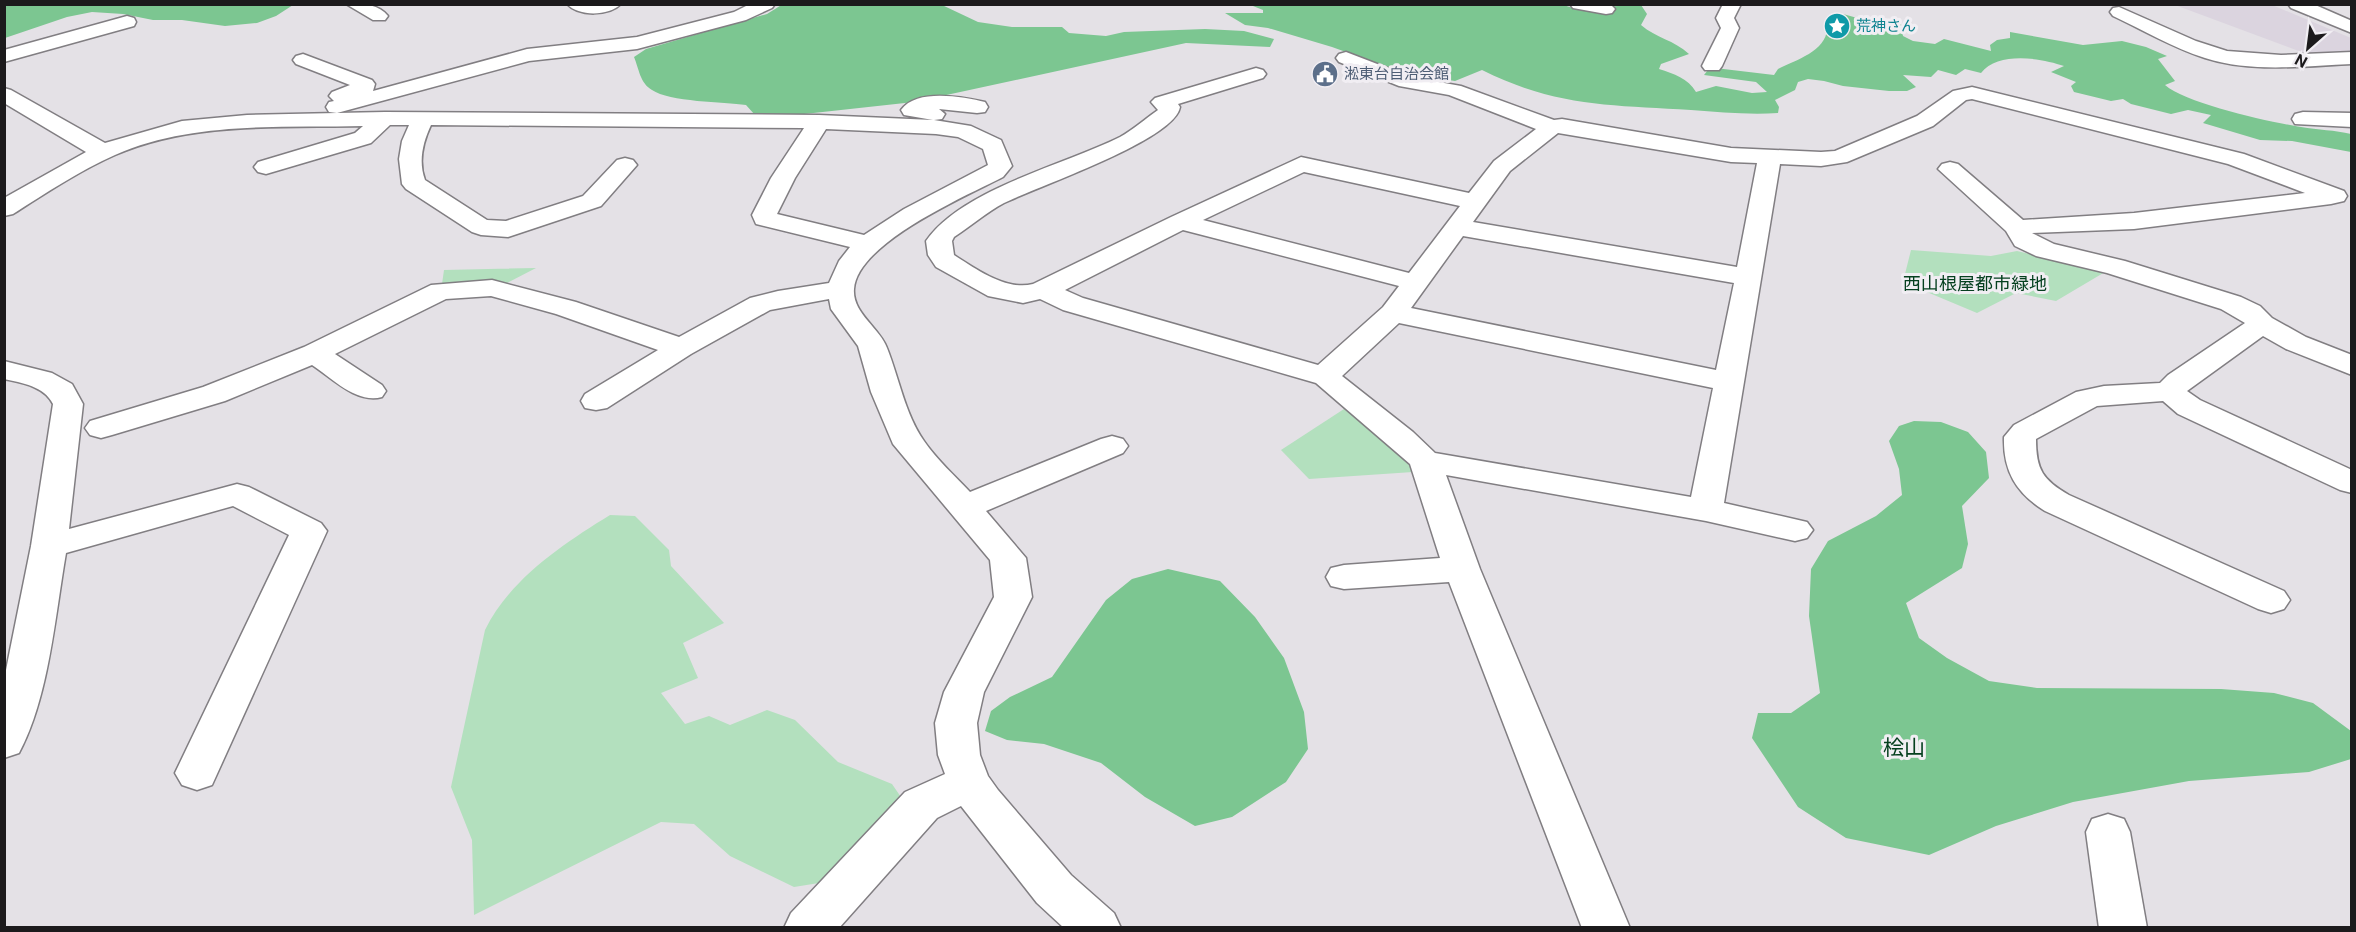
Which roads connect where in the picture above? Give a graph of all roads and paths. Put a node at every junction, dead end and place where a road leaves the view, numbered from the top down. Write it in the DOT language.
graph roads {
  1 [pos="355,4"];
  2 [pos="576,4"];
  3 [pos="612,4"];
  4 [pos="766,4"];
  5 [pos="1579,4"];
  6 [pos="1731,4"];
  7 [pos="2297,4"];
  8 [pos="1607,8"];
  9 [pos="2119,12"];
  10 [pos="379,16"];
  11 [pos="127,22"];
  12 [pos="2352,28"];
  13 [pos="4,56"];
  14 [pos="2352,57"];
  15 [pos="1346,58"];
  16 [pos="303,60"];
  17 [pos="1712,66"];
  18 [pos="1256,74"];
  19 [pos="4,94"];
  20 [pos="1162,102"];
  21 [pos="977,106"];
  22 [pos="386,118"];
  23 [pos="424,118"];
  24 [pos="304,119"];
  25 [pos="2303,119"];
  26 [pos="2352,120"];
  27 [pos="819,122"];
  28 [pos="218,124"];
  29 [pos="1552,127"];
  30 [pos="950,129"];
  31 [pos="103,152"];
  32 [pos="1769,159"];
  33 [pos="625,165"];
  34 [pos="1000,166"];
  35 [pos="266,167"];
  36 [pos="1950,169"];
  37 [pos="2343,199"];
  38 [pos="1476,202"];
  39 [pos="4,209"];
  40 [pos="1180,222"];
  41 [pos="1456,227"];
  42 [pos="2020,228"];
  43 [pos="868,244"];
  44 [pos="1749,277"];
  45 [pos="1417,283"];
  46 [pos="840,289"];
  47 [pos="1043,290"];
  48 [pos="1393,313"];
  49 [pos="2262,324"];
  50 [pos="681,348"];
  51 [pos="314,353"];
  52 [pos="2352,366"];
  53 [pos="4,370"];
  54 [pos="1327,377"];
  55 [pos="1729,382"];
  56 [pos="371,391"];
  57 [pos="2172,391"];
  58 [pos="596,400"];
  59 [pos="102,428"];
  60 [pos="1112,446"];
  61 [pos="1425,461"];
  62 [pos="2352,483"];
  63 [pos="965,507"];
  64 [pos="1706,510"];
  65 [pos="1795,530"];
  66 [pos="49,546"];
  67 [pos="1462,569"];
  68 [pos="1344,577"];
  69 [pos="2271,600"];
  70 [pos="4,742"];
  71 [pos="197,773"];
  72 [pos="969,782"];
  73 [pos="2108,832"];
  74 [pos="808,927"];
  75 [pos="1097,927"];
  76 [pos="1606,927"];
  77 [pos="2122,927"];
  1 -- 10 [label="street"];
  2 -- 3 [label="street"];
  4 -- 24 [label="street"];
  5 -- 8 [label="street"];
  6 -- 17 [label="street"];
  7 -- 12 [label="street"];
  9 -- 14 [label="street"];
  11 -- 13 [label="street"];
  15 -- 29 [label="street"];
  16 -- 28 [label="street"];
  18 -- 20 [label="street"];
  19 -- 31 [label="street"];
  20 -- 34 [label="street"];
  20 -- 47 [label="street"];
  21 -- 30 [label="street"];
  22 -- 23 [label="street"];
  22 -- 24 [label="street"];
  22 -- 35 [label="street"];
  23 -- 27 [label="street"];
  23 -- 33 [label="street"];
  24 -- 28 [label="street"];
  25 -- 26 [label="street"];
  27 -- 30 [label="street"];
  27 -- 43 [label="street"];
  28 -- 31 [label="street"];
  29 -- 32 [label="street"];
  29 -- 38 [label="street"];
  30 -- 34 [label="street"];
  31 -- 39 [label="street"];
  32 -- 37 [label="street"];
  32 -- 44 [label="street"];
  34 -- 43 [label="street"];
  36 -- 42 [label="street"];
  37 -- 42 [label="street"];
  38 -- 40 [label="street"];
  38 -- 41 [label="street"];
  40 -- 45 [label="street"];
  40 -- 47 [label="street"];
  41 -- 44 [label="street"];
  41 -- 45 [label="street"];
  42 -- 49 [label="street"];
  43 -- 46 [label="street"];
  44 -- 55 [label="street"];
  45 -- 48 [label="street"];
  46 -- 50 [label="street"];
  46 -- 63 [label="street"];
  47 -- 54 [label="street"];
  48 -- 54 [label="street"];
  48 -- 55 [label="street"];
  49 -- 52 [label="street"];
  49 -- 57 [label="street"];
  50 -- 51 [label="street"];
  50 -- 58 [label="street"];
  51 -- 56 [label="street"];
  51 -- 59 [label="street"];
  53 -- 66 [label="street"];
  54 -- 61 [label="street"];
  55 -- 64 [label="street"];
  57 -- 62 [label="street"];
  57 -- 69 [label="street"];
  60 -- 63 [label="street"];
  61 -- 64 [label="street"];
  61 -- 67 [label="street"];
  63 -- 72 [label="street"];
  64 -- 65 [label="street"];
  66 -- 70 [label="street"];
  66 -- 71 [label="street"];
  67 -- 68 [label="street"];
  67 -- 76 [label="street"];
  72 -- 74 [label="street"];
  72 -- 75 [label="street"];
  73 -- 77 [label="street"];
}
